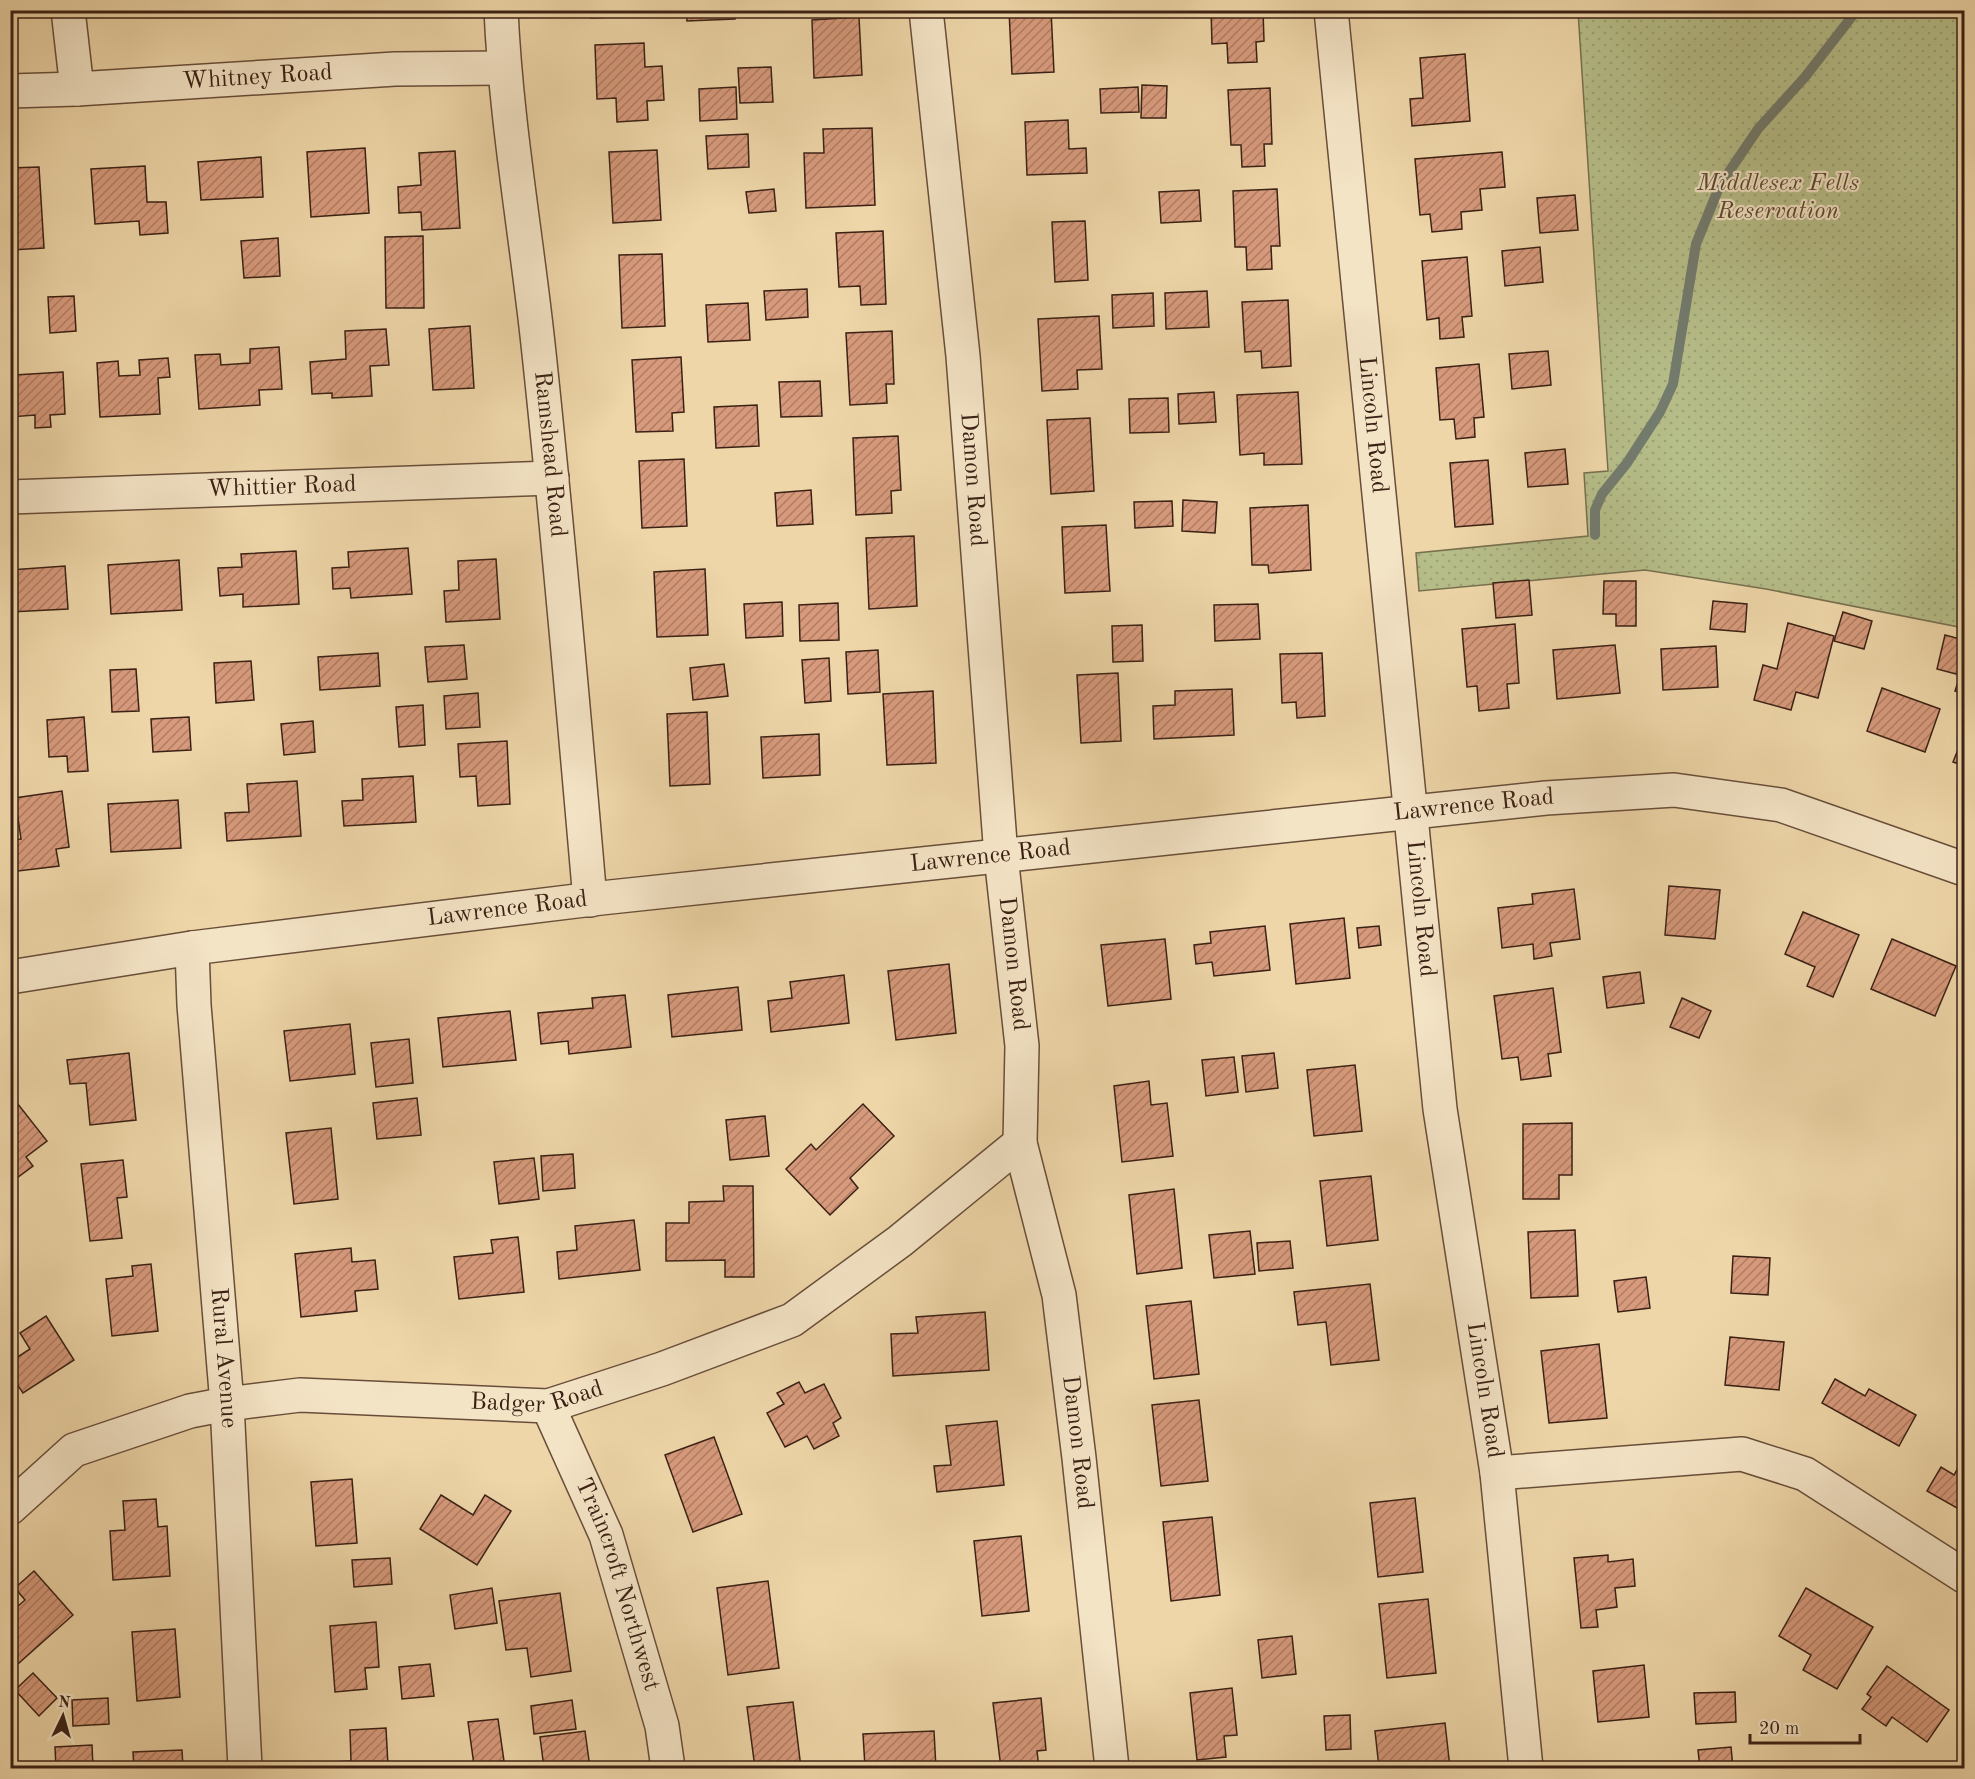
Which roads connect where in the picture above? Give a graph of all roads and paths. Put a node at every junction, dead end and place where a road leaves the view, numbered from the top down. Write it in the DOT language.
graph roads {
  1 [pos="68,10"];
  2 [pos="501,10"];
  3 [pos="926,10"];
  4 [pos="1331,10"];
  5 [pos="504,68"];
  6 [pos="77,89"];
  7 [pos="10,92"];
  8 [pos="552,478"];
  9 [pos="10,497"];
  10 [pos="1412,812"];
  11 [pos="1001,856"];
  12 [pos="1965,869"];
  13 [pos="590,900"];
  14 [pos="192,948"];
  15 [pos="10,977"];
  16 [pos="1020,1143"];
  17 [pos="227,1404"];
  18 [pos="548,1406"];
  19 [pos="1497,1473"];
  20 [pos="10,1508"];
  21 [pos="1965,1576"];
  22 [pos="244,1768"];
  23 [pos="668,1768"];
  24 [pos="1112,1768"];
  25 [pos="1526,1768"];
  1 -- 6 [label="street"];
  2 -- 5 [label="street, Ramshead Road"];
  3 -- 11 [label="street, Damon Road"];
  4 -- 10 [label="street, Lincoln Road"];
  5 -- 6 [label="street, Whitney Road"];
  5 -- 8 [label="street, Ramshead Road"];
  6 -- 7 [label="street, Whitney Road"];
  8 -- 9 [label="street, Whittier Road"];
  8 -- 13 [label="street, Ramshead Road"];
  10 -- 11 [label="street, Lawrence Road"];
  10 -- 12 [label="street, Lawrence Road"];
  10 -- 19 [label="street, Lincoln Road"];
  11 -- 13 [label="street, Lawrence Road"];
  11 -- 16 [label="street, Damon Road"];
  13 -- 14 [label="street, Lawrence Road"];
  14 -- 15 [label="street, Lawrence Road"];
  14 -- 17 [label="street, Rural Avenue"];
  16 -- 18 [label="street, Badger Road"];
  16 -- 24 [label="street, Damon Road"];
  17 -- 18 [label="street, Badger Road"];
  17 -- 20 [label="street, Badger Road"];
  17 -- 22 [label="street, Rural Avenue"];
  18 -- 23 [label="street, Traincroft Northwest"];
  19 -- 21 [label="street"];
  19 -- 25 [label="street, Lincoln Road"];
}
